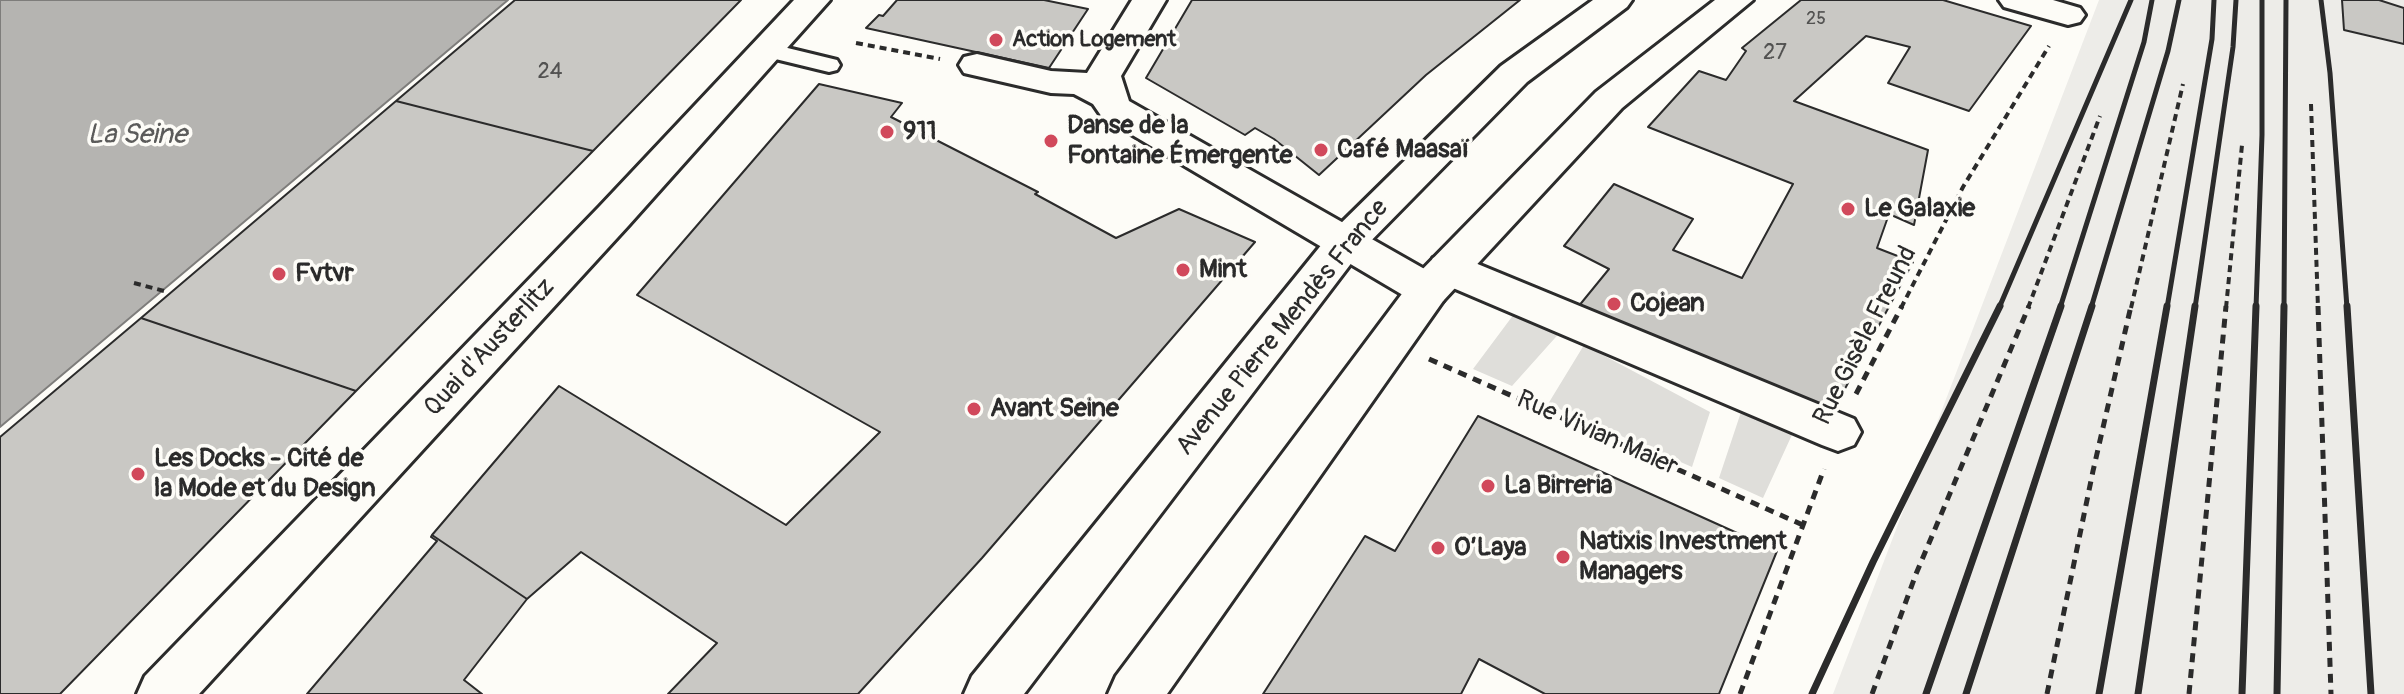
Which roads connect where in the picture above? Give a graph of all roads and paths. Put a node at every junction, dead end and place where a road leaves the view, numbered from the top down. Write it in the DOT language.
graph roads {
  1 [pos="813,0"];
  2 [pos="1149,0"];
  3 [pos="1615,0"];
  4 [pos="1736,0"];
  5 [pos="2016,0"];
  6 [pos="2068,15"];
  7 [pos="855,43"];
  8 [pos="767,50"];
  9 [pos="829,65"];
  10 [pos="977,65"];
  11 [pos="2183,84"];
  12 [pos="1107,96"];
  13 [pos="2311,104"];
  14 [pos="2100,116"];
  15 [pos="2242,145"];
  16 [pos="1345,243"];
  17 [pos="1438,280"];
  18 [pos="134,283"];
  19 [pos="164,291"];
  20 [pos="1391,343"];
  21 [pos="1838,432"];
  22 [pos="1803,525"];
  23 [pos="164,694"];
  24 [pos="991,694"];
  25 [pos="1135,694"];
  26 [pos="1740,694"];
  27 [pos="1872,694"];
  28 [pos="2047,694"];
  29 [pos="2189,694"];
  30 [pos="2331,694"];
  1 -- 8 [label="street, Quai d'Austerlitz"];
  2 -- 12 [label="street"];
  3 -- 16 [label="street, Avenue Pierre Mendès France"];
  4 -- 17 [label="street"];
  5 -- 6 [label="street"];
  6 -- 21 [label="path, Rue Gisèle Freund"];
  7 -- 10 [label="path"];
  8 -- 9 [label="lane"];
  8 -- 23 [label="street, Quai d'Austerlitz"];
  10 -- 12 [label="street"];
  11 -- 28 [label="path"];
  12 -- 16 [label="street"];
  13 -- 30 [label="path"];
  14 -- 27 [label="path"];
  15 -- 29 [label="path"];
  16 -- 17 [label="street"];
  16 -- 24 [label="street, Avenue Pierre Mendès France"];
  17 -- 20 [label="street"];
  17 -- 21 [label="street"];
  18 -- 19 [label="path"];
  20 -- 22 [label="path, Rue Vivian Maier"];
  20 -- 25 [label="street"];
  21 -- 22 [label="path, Rue Gisèle Freund"];
  22 -- 26 [label="path, Rue Gisèle Freund"];
}
